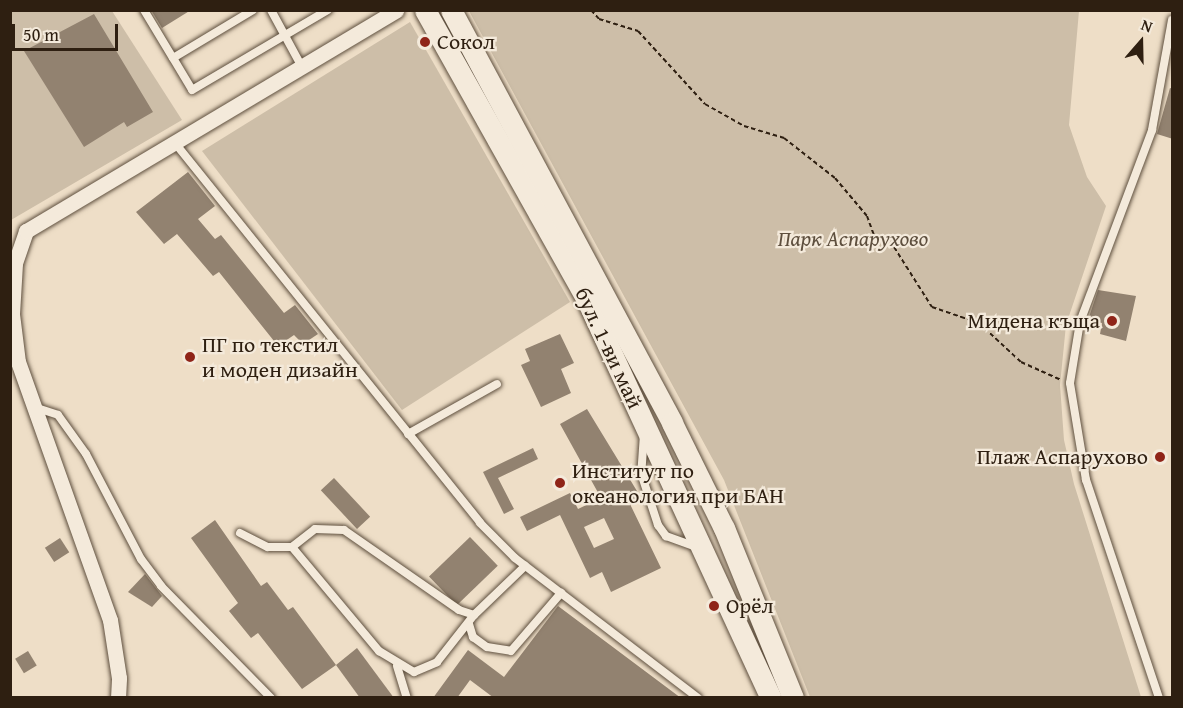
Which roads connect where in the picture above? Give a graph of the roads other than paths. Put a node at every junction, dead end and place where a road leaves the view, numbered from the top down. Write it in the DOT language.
graph roads {
  1 [pos="144,10"];
  2 [pos="253,10"];
  3 [pos="271,10"];
  4 [pos="327,10"];
  5 [pos="396,10"];
  6 [pos="425,10"];
  7 [pos="451,10"];
  8 [pos="1173,20"];
  9 [pos="285,36"];
  10 [pos="173,58"];
  11 [pos="302,67"];
  12 [pos="175,142"];
  13 [pos="26,231"];
  14 [pos="10,238"];
  15 [pos="497,384"];
  16 [pos="32,406"];
  17 [pos="646,427"];
  18 [pos="408,434"];
  19 [pos="240,533"];
  20 [pos="292,547"];
  21 [pos="705,548"];
  22 [pos="525,566"];
  23 [pos="561,593"];
  24 [pos="474,615"];
  25 [pos="468,624"];
  26 [pos="397,666"];
  27 [pos="118,698"];
  28 [pos="271,698"];
  29 [pos="407,698"];
  30 [pos="698,698"];
  31 [pos="771,698"];
  32 [pos="793,698"];
  33 [pos="1159,698"];
  1 -- 10 [label="lane"];
  2 -- 10 [label="lane"];
  3 -- 9 [label="lane"];
  4 -- 9 [label="lane"];
  5 -- 11 [label="street"];
  6 -- 17 [label="main road, бул. 1-ви май"];
  7 -- 32 [label="main road, бул. 1-ви май"];
  8 -- 33 [label="lane"];
  9 -- 10 [label="lane"];
  9 -- 11 [label="lane"];
  11 -- 12 [label="street"];
  12 -- 13 [label="street"];
  12 -- 18 [label="lane"];
  13 -- 14 [label="street"];
  13 -- 16 [label="street"];
  15 -- 18 [label="lane"];
  16 -- 27 [label="street"];
  16 -- 28 [label="lane"];
  17 -- 21 [label="main road, бул. 1-ви май"];
  17 -- 21 [label="lane"];
  18 -- 22 [label="lane"];
  19 -- 20 [label="lane"];
  20 -- 24 [label="lane"];
  20 -- 26 [label="lane"];
  21 -- 31 [label="main road, бул. 1-ви май"];
  22 -- 23 [label="lane"];
  22 -- 24 [label="lane"];
  23 -- 25 [label="lane"];
  23 -- 30 [label="lane"];
  24 -- 25 [label="lane"];
  25 -- 26 [label="lane"];
  26 -- 29 [label="lane"];
}
